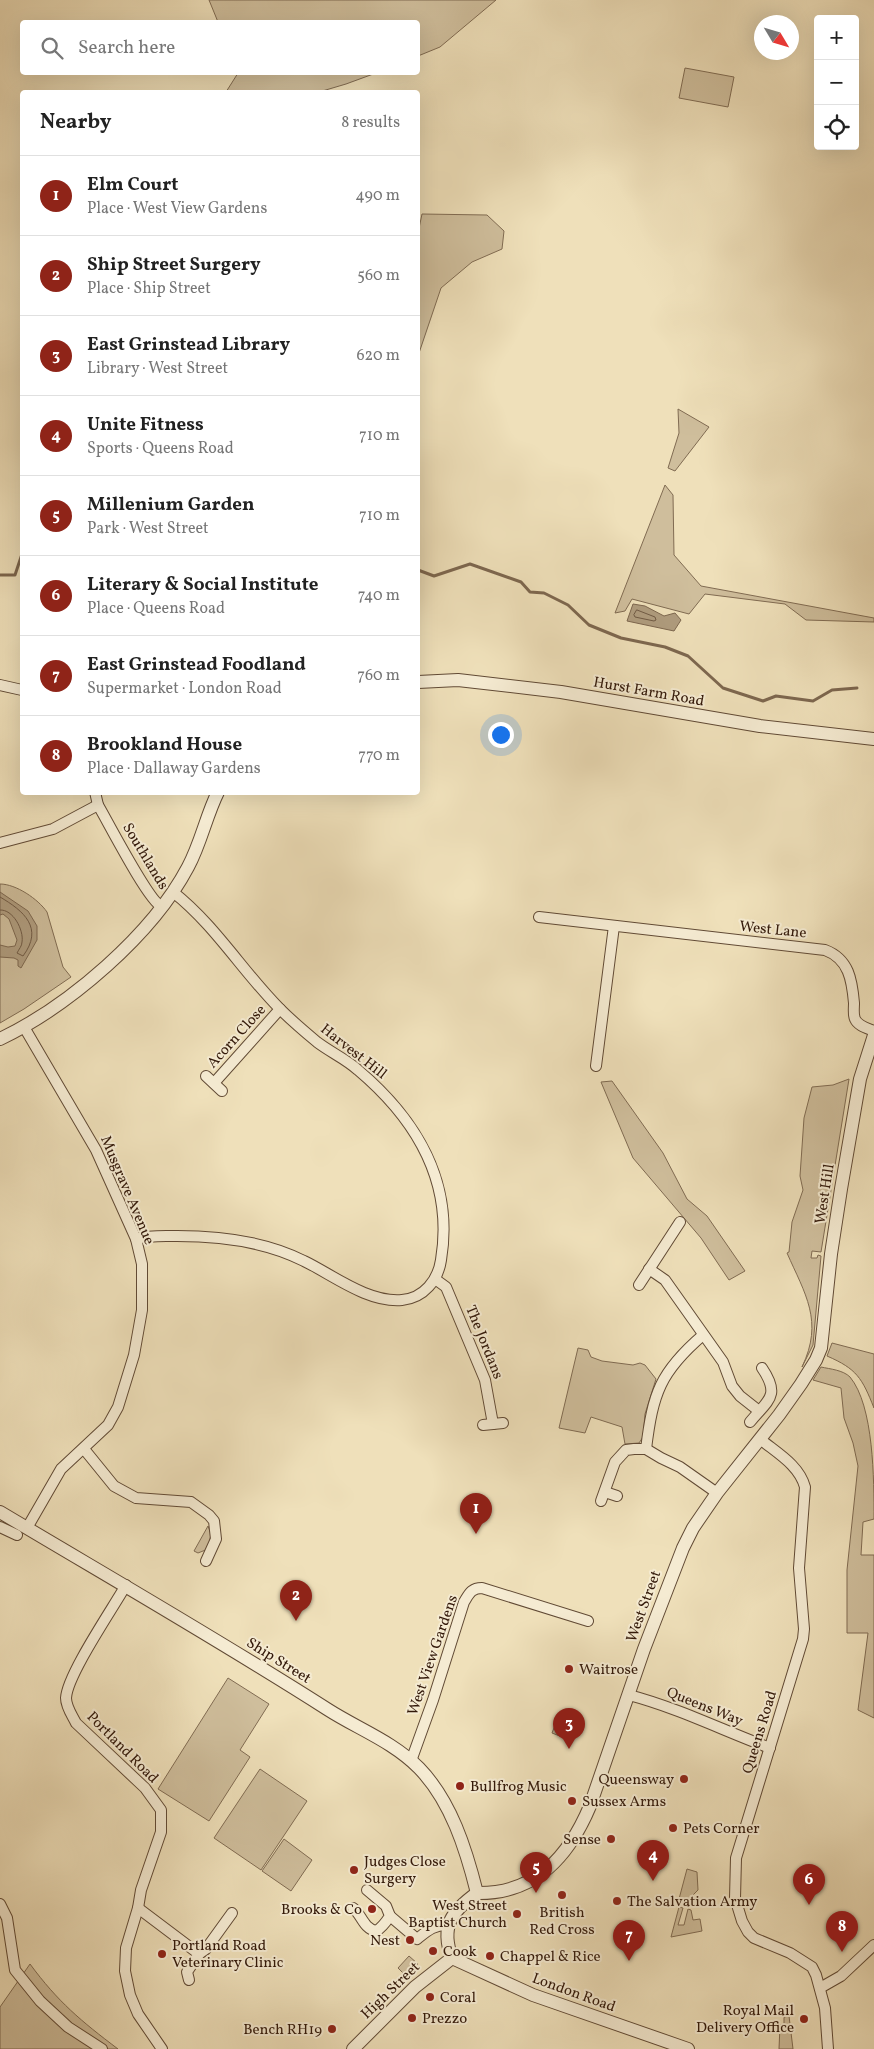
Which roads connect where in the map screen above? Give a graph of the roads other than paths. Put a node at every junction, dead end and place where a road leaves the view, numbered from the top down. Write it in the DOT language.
graph roads {
  1 [pos="420,682"];
  2 [pos="0,685"];
  3 [pos="20,690"];
  4 [pos="874,739"];
  5 [pos="96,795"];
  6 [pos="216,795"];
  7 [pos="98,805"];
  8 [pos="0,844"];
  9 [pos="172,892"];
  10 [pos="161,906"];
  11 [pos="539,917"];
  12 [pos="614,926"];
  13 [pos="280,1009"];
  14 [pos="24,1027"];
  15 [pos="874,1031"];
  16 [pos="874,1036"];
  17 [pos="0,1039"];
  18 [pos="596,1066"];
  19 [pos="206,1076"];
  20 [pos="214,1083"];
  21 [pos="222,1091"];
  22 [pos="680,1222"];
  23 [pos="136,1239"];
  24 [pos="649,1269"];
  25 [pos="435,1279"];
  26 [pos="639,1285"];
  27 [pos="703,1335"];
  28 [pos="816,1360"];
  29 [pos="762,1368"];
  30 [pos="759,1411"];
  31 [pos="750,1422"];
  32 [pos="493,1424"];
  33 [pos="760,1440"];
  34 [pos="84,1449"];
  35 [pos="646,1449"];
  36 [pos="716,1493"];
  37 [pos="617,1496"];
  38 [pos="1,1520"];
  39 [pos="22,1531"];
  40 [pos="206,1562"];
  41 [pos="126,1585"];
  42 [pos="588,1621"];
  43 [pos="629,1694"];
  44 [pos="770,1748"];
  45 [pos="411,1761"];
  46 [pos="367,1890"];
  47 [pos="477,1893"];
  48 [pos="0,1904"];
  49 [pos="138,1908"];
  50 [pos="352,1908"];
  51 [pos="232,1913"];
  52 [pos="390,1916"];
  53 [pos="448,1925"];
  54 [pos="874,1945"];
  55 [pos="199,1954"];
  56 [pos="452,1958"];
  57 [pos="189,1980"];
  58 [pos="820,1988"];
  59 [pos="102,2049"];
  60 [pos="162,2049"];
  61 [pos="353,2049"];
  62 [pos="688,2049"];
  63 [pos="828,2049"];
  1 -- 4 [label="street, Hurst Farm Road"];
  2 -- 3 [label="street"];
  5 -- 7 [label="street, Southlands"];
  6 -- 9 [label="street"];
  7 -- 8 [label="street"];
  7 -- 10 [label="street, Southlands"];
  9 -- 10 [label="street"];
  9 -- 13 [label="street, Harvest Hill"];
  10 -- 14 [label="street"];
  11 -- 12 [label="street, West Lane"];
  12 -- 15 [label="street, West Lane"];
  12 -- 18 [label="street"];
  13 -- 20 [label="street, Acorn Close"];
  13 -- 25 [label="street, Harvest Hill"];
  14 -- 17 [label="street"];
  14 -- 23 [label="street, Musgrave Avenue"];
  16 -- 28 [label="street, West Hill"];
  19 -- 20 [label="street, Acorn Close"];
  20 -- 21 [label="street, Acorn Close"];
  22 -- 24 [label="street"];
  23 -- 25 [label="street, Harvest Hill"];
  23 -- 34 [label="street, Musgrave Avenue"];
  24 -- 26 [label="street"];
  24 -- 27 [label="street"];
  25 -- 32 [label="street, The Jordans"];
  27 -- 30 [label="street"];
  27 -- 35 [label="street"];
  28 -- 33 [label="street, West Street"];
  29 -- 30 [label="street"];
  30 -- 31 [label="street"];
  33 -- 36 [label="street, West Street"];
  33 -- 44 [label="street, Queens Road"];
  34 -- 39 [label="street, Musgrave Avenue"];
  34 -- 40 [label="street"];
  35 -- 36 [label="street"];
  35 -- 37 [label="street"];
  36 -- 43 [label="street, West Street"];
  38 -- 39 [label="street, Ship Street"];
  39 -- 41 [label="street, Ship Street"];
  41 -- 45 [label="street, Ship Street"];
  41 -- 49 [label="street, Portland Road"];
  42 -- 45 [label="street, West View Gardens"];
  43 -- 44 [label="street, Queens Way"];
  43 -- 47 [label="street, West Street"];
  44 -- 58 [label="street, Queens Road"];
  45 -- 47 [label="street, Ship Street"];
  46 -- 52 [label="street"];
  47 -- 53 [label="street"];
  48 -- 59 [label="street"];
  49 -- 55 [label="street"];
  49 -- 60 [label="street, Portland Road"];
  50 -- 52 [label="street"];
  51 -- 55 [label="street"];
  52 -- 53 [label="street"];
  53 -- 56 [label="street"];
  54 -- 58 [label="street"];
  55 -- 57 [label="street"];
  56 -- 61 [label="street, High Street"];
  56 -- 62 [label="street, London Road"];
  58 -- 63 [label="street, Queens Road"];
}
